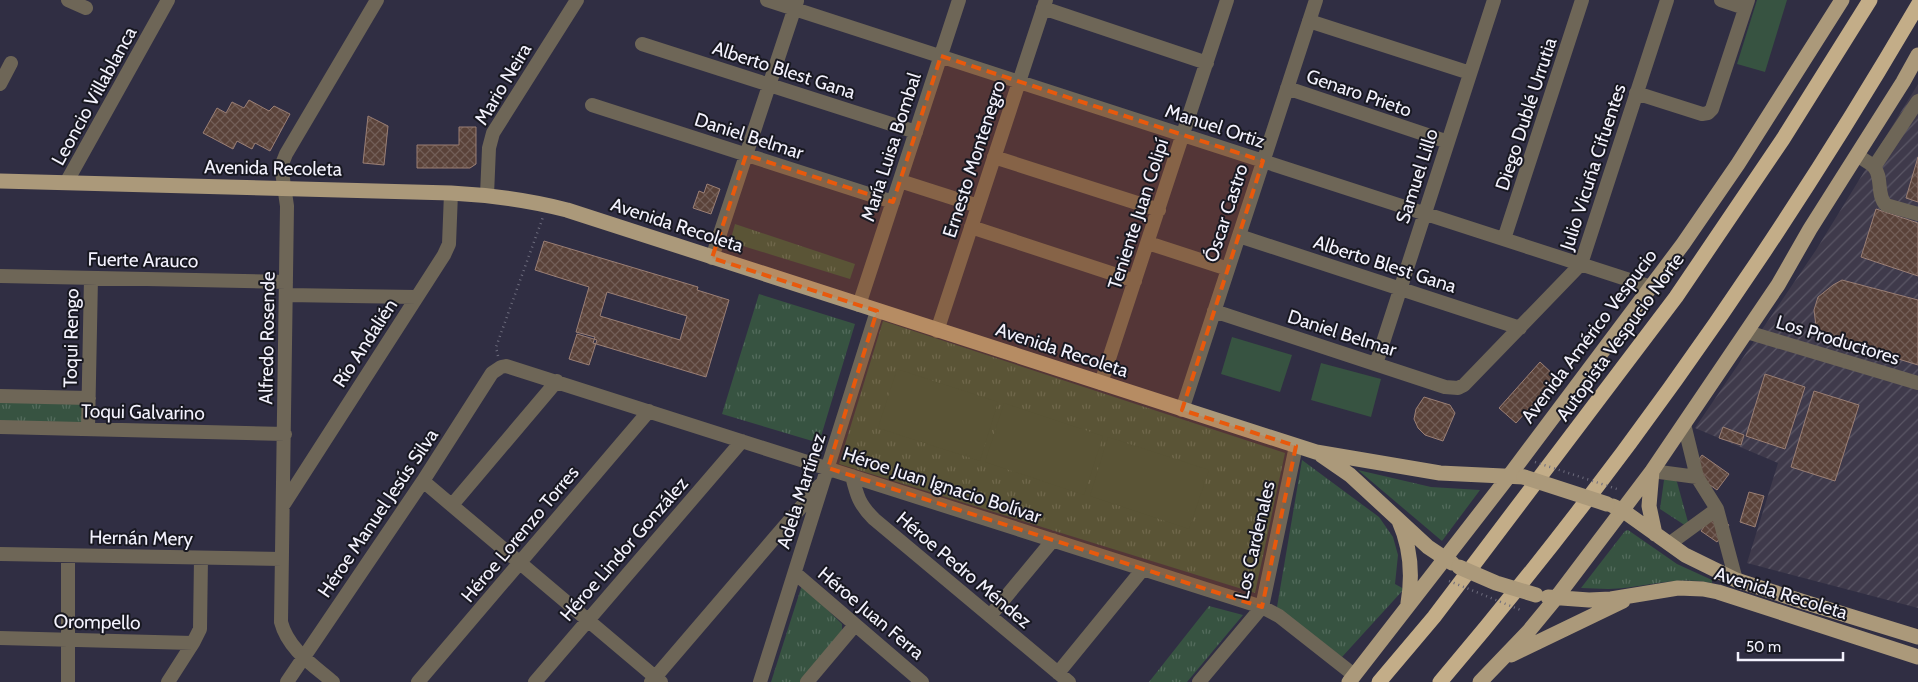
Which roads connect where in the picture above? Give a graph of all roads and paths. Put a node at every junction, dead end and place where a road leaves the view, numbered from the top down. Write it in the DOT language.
graph roads {
  1 [pos="68,0"];
  2 [pos="168,0"];
  3 [pos="377,0"];
  4 [pos="577,0"];
  5 [pos="767,0"];
  6 [pos="959,0"];
  7 [pos="1227,0"];
  8 [pos="1316,0"];
  9 [pos="1582,0"];
  10 [pos="1667,0"];
  11 [pos="1721,0"];
  12 [pos="1842,0"];
  13 [pos="1870,0"];
  14 [pos="1492,1"];
  15 [pos="795,4"];
  16 [pos="1044,4"];
  17 [pos="1747,4"];
  18 [pos="1918,5"];
  19 [pos="86,8"];
  20 [pos="1309,21"];
  21 [pos="642,44"];
  22 [pos="1918,55"];
  23 [pos="941,56"];
  24 [pos="11,63"];
  25 [pos="1207,63"];
  26 [pos="1470,73"];
  27 [pos="1019,82"];
  28 [pos="0,84"];
  29 [pos="769,85"];
  30 [pos="1287,88"];
  31 [pos="1636,93"];
  32 [pos="1918,101"];
  33 [pos="592,105"];
  34 [pos="916,132"];
  35 [pos="1184,135"];
  36 [pos="1448,142"];
  37 [pos="746,155"];
  38 [pos="1857,155"];
  39 [pos="994,157"];
  40 [pos="1263,161"];
  41 [pos="1874,167"];
  42 [pos="0,181"];
  43 [pos="900,182"];
  44 [pos="66,183"];
  45 [pos="286,188"];
  46 [pos="451,193"];
  47 [pos="487,195"];
  48 [pos="893,202"];
  49 [pos="547,205"];
  50 [pos="978,206"];
  51 [pos="1159,210"];
  52 [pos="1425,213"];
  53 [pos="1918,214"];
  54 [pos="971,227"];
  55 [pos="1239,236"];
  56 [pos="1504,239"];
  57 [pos="1148,243"];
  58 [pos="712,258"];
  59 [pos="1581,264"];
  60 [pos="1228,269"];
  61 [pos="0,276"];
  62 [pos="91,278"];
  63 [pos="1135,280"];
  64 [pos="1651,287"];
  65 [pos="286,289"];
  66 [pos="1400,289"];
  67 [pos="416,297"];
  68 [pos="860,305"];
  69 [pos="877,311"];
  70 [pos="1214,311"];
  71 [pos="1520,328"];
  72 [pos="937,330"];
  73 [pos="1747,332"];
  74 [pos="1376,364"];
  75 [pos="500,367"];
  76 [pos="556,381"];
  77 [pos="1101,383"];
  78 [pos="1918,383"];
  79 [pos="1458,388"];
  80 [pos="0,396"];
  81 [pos="89,398"];
  82 [pos="1182,410"];
  83 [pos="649,411"];
  84 [pos="1684,424"];
  85 [pos="0,428"];
  86 [pos="88,430"];
  87 [pos="285,434"];
  88 [pos="742,441"];
  89 [pos="1296,446"];
  90 [pos="1316,452"];
  91 [pos="1535,462"];
  92 [pos="1652,470"];
  93 [pos="827,474"];
  94 [pos="852,476"];
  95 [pos="1516,476"];
  96 [pos="1698,477"];
  97 [pos="423,481"];
  98 [pos="1617,489"];
  99 [pos="284,505"];
  100 [pos="452,505"];
  101 [pos="1717,508"];
  102 [pos="1622,510"];
  103 [pos="1397,517"];
  104 [pos="1655,534"];
  105 [pos="1053,540"];
  106 [pos="1669,544"];
  107 [pos="0,554"];
  108 [pos="68,556"];
  109 [pos="201,558"];
  110 [pos="1444,558"];
  111 [pos="282,560"];
  112 [pos="520,563"];
  113 [pos="1144,569"];
  114 [pos="795,573"];
  115 [pos="1736,580"];
  116 [pos="1634,596"];
  117 [pos="1556,598"];
  118 [pos="1408,604"];
  119 [pos="1262,607"];
  120 [pos="990,616"];
  121 [pos="588,620"];
  122 [pos="856,625"];
  123 [pos="1918,636"];
  124 [pos="0,638"];
  125 [pos="68,640"];
  126 [pos="193,643"];
  127 [pos="1918,657"];
  128 [pos="304,658"];
  129 [pos="1503,659"];
  130 [pos="1064,678"];
  131 [pos="1351,679"];
  132 [pos="656,680"];
  133 [pos="68,682"];
  134 [pos="168,682"];
  135 [pos="287,682"];
  136 [pos="333,682"];
  137 [pos="418,682"];
  138 [pos="535,682"];
  139 [pos="760,682"];
  140 [pos="807,682"];
  141 [pos="922,682"];
  142 [pos="1199,682"];
  143 [pos="1379,682"];
  144 [pos="1440,682"];
  145 [pos="1480,682"];
  1 -- 19 [label="street"];
  2 -- 44 [label="street, Leoncio Villablanca"];
  3 -- 45 [label="street, Alfredo Rosende"];
  4 -- 47 [label="street, Mario Neira"];
  5 -- 15 [label="street, Manuel Ortiz"];
  6 -- 23 [label="street, María Luisa Bombal"];
  7 -- 25 [label="street, Teniente Juan Colipí"];
  8 -- 20 [label="street, Óscar Castro"];
  9 -- 56 [label="street, Diego Dublé Urrutia"];
  10 -- 31 [label="street, Julio Vicuña Cifuentes"];
  11 -- 17 [label="street"];
  12 -- 64 [label="main road, Avenida Américo Vespucio"];
  13 -- 143 [label="highway, Autopista Vespucio Norte"];
  14 -- 26 [label="street, Samuel Lillo"];
  15 -- 23 [label="street, Manuel Ortiz"];
  15 -- 29 [label="street"];
  16 -- 25 [label="street"];
  16 -- 27 [label="street, Ernesto Montenegro"];
  17 -- 31 [label="street"];
  18 -- 144 [label="highway"];
  20 -- 26 [label="street"];
  20 -- 30 [label="street, Óscar Castro"];
  21 -- 29 [label="street, Alberto Blest Gana"];
  22 -- 38 [label="main road"];
  23 -- 27 [label="street, Manuel Ortiz"];
  23 -- 34 [label="street, María Luisa Bombal"];
  24 -- 28 [label="street"];
  25 -- 35 [label="street, Teniente Juan Colipí"];
  26 -- 36 [label="street, Samuel Lillo"];
  27 -- 35 [label="street, Manuel Ortiz"];
  27 -- 39 [label="street, Ernesto Montenegro"];
  29 -- 34 [label="street, Alberto Blest Gana"];
  29 -- 37 [label="street"];
  30 -- 36 [label="street, Genaro Prieto"];
  30 -- 40 [label="street, Óscar Castro"];
  31 -- 59 [label="street, Julio Vicuña Cifuentes"];
  32 -- 41 [label="street"];
  33 -- 37 [label="street, Daniel Belmar"];
  34 -- 43 [label="street, María Luisa Bombal"];
  35 -- 40 [label="street, Manuel Ortiz"];
  35 -- 51 [label="street, Teniente Juan Colipí"];
  36 -- 52 [label="street, Samuel Lillo"];
  37 -- 48 [label="street, Daniel Belmar"];
  37 -- 58 [label="street"];
  38 -- 41 [label="street"];
  38 -- 73 [label="main road"];
  39 -- 50 [label="street, Ernesto Montenegro"];
  39 -- 51 [label="street"];
  40 -- 52 [label="street, Manuel Ortiz"];
  40 -- 55 [label="street, Óscar Castro"];
  41 -- 53 [label="street"];
  42 -- 44 [label="main road, Avenida Recoleta"];
  43 -- 48 [label="street, María Luisa Bombal"];
  43 -- 50 [label="street"];
  44 -- 45 [label="main road, Avenida Recoleta"];
  45 -- 46 [label="main road, Avenida Recoleta"];
  45 -- 65 [label="street, Alfredo Rosende"];
  46 -- 47 [label="main road, Avenida Recoleta"];
  46 -- 67 [label="street, Río Andalién"];
  47 -- 49 [label="main road, Avenida Recoleta"];
  48 -- 68 [label="street, María Luisa Bombal"];
  49 -- 58 [label="main road, Avenida Recoleta"];
  49 -- 75 [label="path"];
  50 -- 54 [label="street, Ernesto Montenegro"];
  51 -- 57 [label="street, Teniente Juan Colipí"];
  52 -- 56 [label="street, Manuel Ortiz"];
  52 -- 66 [label="street, Samuel Lillo"];
  54 -- 63 [label="street"];
  54 -- 72 [label="street, Ernesto Montenegro"];
  55 -- 60 [label="street, Óscar Castro"];
  55 -- 66 [label="street, Alberto Blest Gana"];
  56 -- 59 [label="street, Manuel Ortiz"];
  57 -- 60 [label="street"];
  57 -- 63 [label="street, Teniente Juan Colipí"];
  58 -- 68 [label="main road, Avenida Recoleta"];
  59 -- 64 [label="street, Manuel Ortiz"];
  59 -- 71 [label="street, Julio Vicuña Cifuentes"];
  60 -- 70 [label="street, Óscar Castro"];
  61 -- 62 [label="street, Fuerte Arauco"];
  62 -- 65 [label="street, Fuerte Arauco"];
  62 -- 81 [label="street, Toqui Rengo"];
  63 -- 77 [label="street, Teniente Juan Colipí"];
  64 -- 95 [label="main road, Avenida Américo Vespucio"];
  65 -- 67 [label="street, Fuerte Arauco"];
  65 -- 87 [label="street, Alfredo Rosende"];
  66 -- 71 [label="street, Alberto Blest Gana"];
  66 -- 74 [label="street, Samuel Lillo"];
  67 -- 99 [label="street, Río Andalién"];
  68 -- 69 [label="main road, Avenida Recoleta"];
  69 -- 72 [label="main road, Avenida Recoleta"];
  69 -- 93 [label="street, Adela Martínez"];
  70 -- 74 [label="street, Daniel Belmar"];
  70 -- 82 [label="street, Óscar Castro"];
  71 -- 79 [label="street, Julio Vicuña Cifuentes"];
  72 -- 77 [label="main road, Avenida Recoleta"];
  73 -- 78 [label="street, Los Productores"];
  73 -- 84 [label="main road"];
  74 -- 79 [label="street, Daniel Belmar"];
  75 -- 76 [label="street, Héroe Juan Ignacio Bolívar"];
  75 -- 97 [label="street, Héroe Manuel Jesús Silva"];
  76 -- 83 [label="street, Héroe Juan Ignacio Bolívar"];
  76 -- 100 [label="street"];
  77 -- 82 [label="main road, Avenida Recoleta"];
  80 -- 81 [label="street"];
  81 -- 86 [label="street, Toqui Rengo"];
  82 -- 89 [label="main road, Avenida Recoleta"];
  83 -- 88 [label="street, Héroe Juan Ignacio Bolívar"];
  83 -- 112 [label="street, Héroe Lorenzo Torres"];
  84 -- 92 [label="main road"];
  84 -- 96 [label="street"];
  85 -- 86 [label="street, Toqui Galvarino"];
  86 -- 87 [label="street, Toqui Galvarino"];
  87 -- 99 [label="street, Alfredo Rosende"];
  88 -- 93 [label="street, Héroe Juan Ignacio Bolívar"];
  88 -- 121 [label="street, Héroe Lindor González"];
  89 -- 90 [label="main road, Avenida Recoleta"];
  89 -- 119 [label="street, Los Cardenales"];
  90 -- 95 [label="main road, Avenida Recoleta"];
  90 -- 103 [label="main road, Avenida Recoleta"];
  91 -- 98 [label="path, bridge"];
  92 -- 96 [label="street"];
  92 -- 102 [label="main road"];
  92 -- 104 [label="main road"];
  93 -- 94 [label="street, Héroe Juan Ignacio Bolívar"];
  93 -- 114 [label="street, Adela Martínez"];
  93 -- 132 [label="street"];
  94 -- 105 [label="street, Héroe Juan Ignacio Bolívar"];
  94 -- 120 [label="street, Héroe Pedro Méndez"];
  95 -- 102 [label="main road, Avenida Recoleta, bridge"];
  95 -- 110 [label="main road, Avenida Américo Vespucio"];
  96 -- 101 [label="street"];
  97 -- 100 [label="street"];
  97 -- 128 [label="street, Héroe Manuel Jesús Silva"];
  99 -- 111 [label="street, Alfredo Rosende"];
  100 -- 112 [label="street"];
  101 -- 106 [label="street"];
  101 -- 115 [label="street"];
  102 -- 104 [label="main road, Avenida Recoleta"];
  102 -- 117 [label="main road"];
  103 -- 110 [label="main road, Avenida Recoleta"];
  103 -- 118 [label="main road"];
  104 -- 106 [label="main road, Avenida Recoleta"];
  105 -- 113 [label="street, Héroe Juan Ignacio Bolívar"];
  105 -- 120 [label="street"];
  106 -- 115 [label="main road, Avenida Recoleta"];
  107 -- 108 [label="street, Hernán Mery"];
  108 -- 109 [label="street, Hernán Mery"];
  108 -- 125 [label="street"];
  109 -- 111 [label="street, Hernán Mery"];
  109 -- 126 [label="street"];
  110 -- 117 [label="main road, Avenida Recoleta, bridge"];
  110 -- 118 [label="main road, Avenida Américo Vespucio"];
  111 -- 128 [label="street, Alfredo Rosende"];
  112 -- 121 [label="street"];
  112 -- 137 [label="street, Héroe Lorenzo Torres"];
  113 -- 119 [label="street, Héroe Juan Ignacio Bolívar"];
  113 -- 130 [label="street"];
  114 -- 122 [label="street, Héroe Juan Ferra"];
  114 -- 139 [label="street, Adela Martínez"];
  115 -- 123 [label="main road, Avenida Recoleta"];
  116 -- 117 [label="main road, Avenida Recoleta"];
  116 -- 127 [label="main road, Avenida Recoleta"];
  116 -- 129 [label="main road"];
  117 -- 129 [label="main road"];
  118 -- 131 [label="main road, Avenida Américo Vespucio"];
  119 -- 131 [label="street, Héroe Juan Ignacio Bolívar"];
  119 -- 142 [label="street, Los Cardenales"];
  120 -- 130 [label="street, Héroe Pedro Méndez"];
  121 -- 132 [label="street"];
  121 -- 138 [label="street, Héroe Lindor González"];
  122 -- 140 [label="street"];
  122 -- 141 [label="street, Héroe Juan Ferra"];
  124 -- 125 [label="street, Orompello"];
  125 -- 126 [label="street, Orompello"];
  125 -- 133 [label="street"];
  126 -- 134 [label="street"];
  128 -- 135 [label="street, Héroe Manuel Jesús Silva"];
  128 -- 136 [label="street, Alfredo Rosende"];
  129 -- 145 [label="main road"];
}
